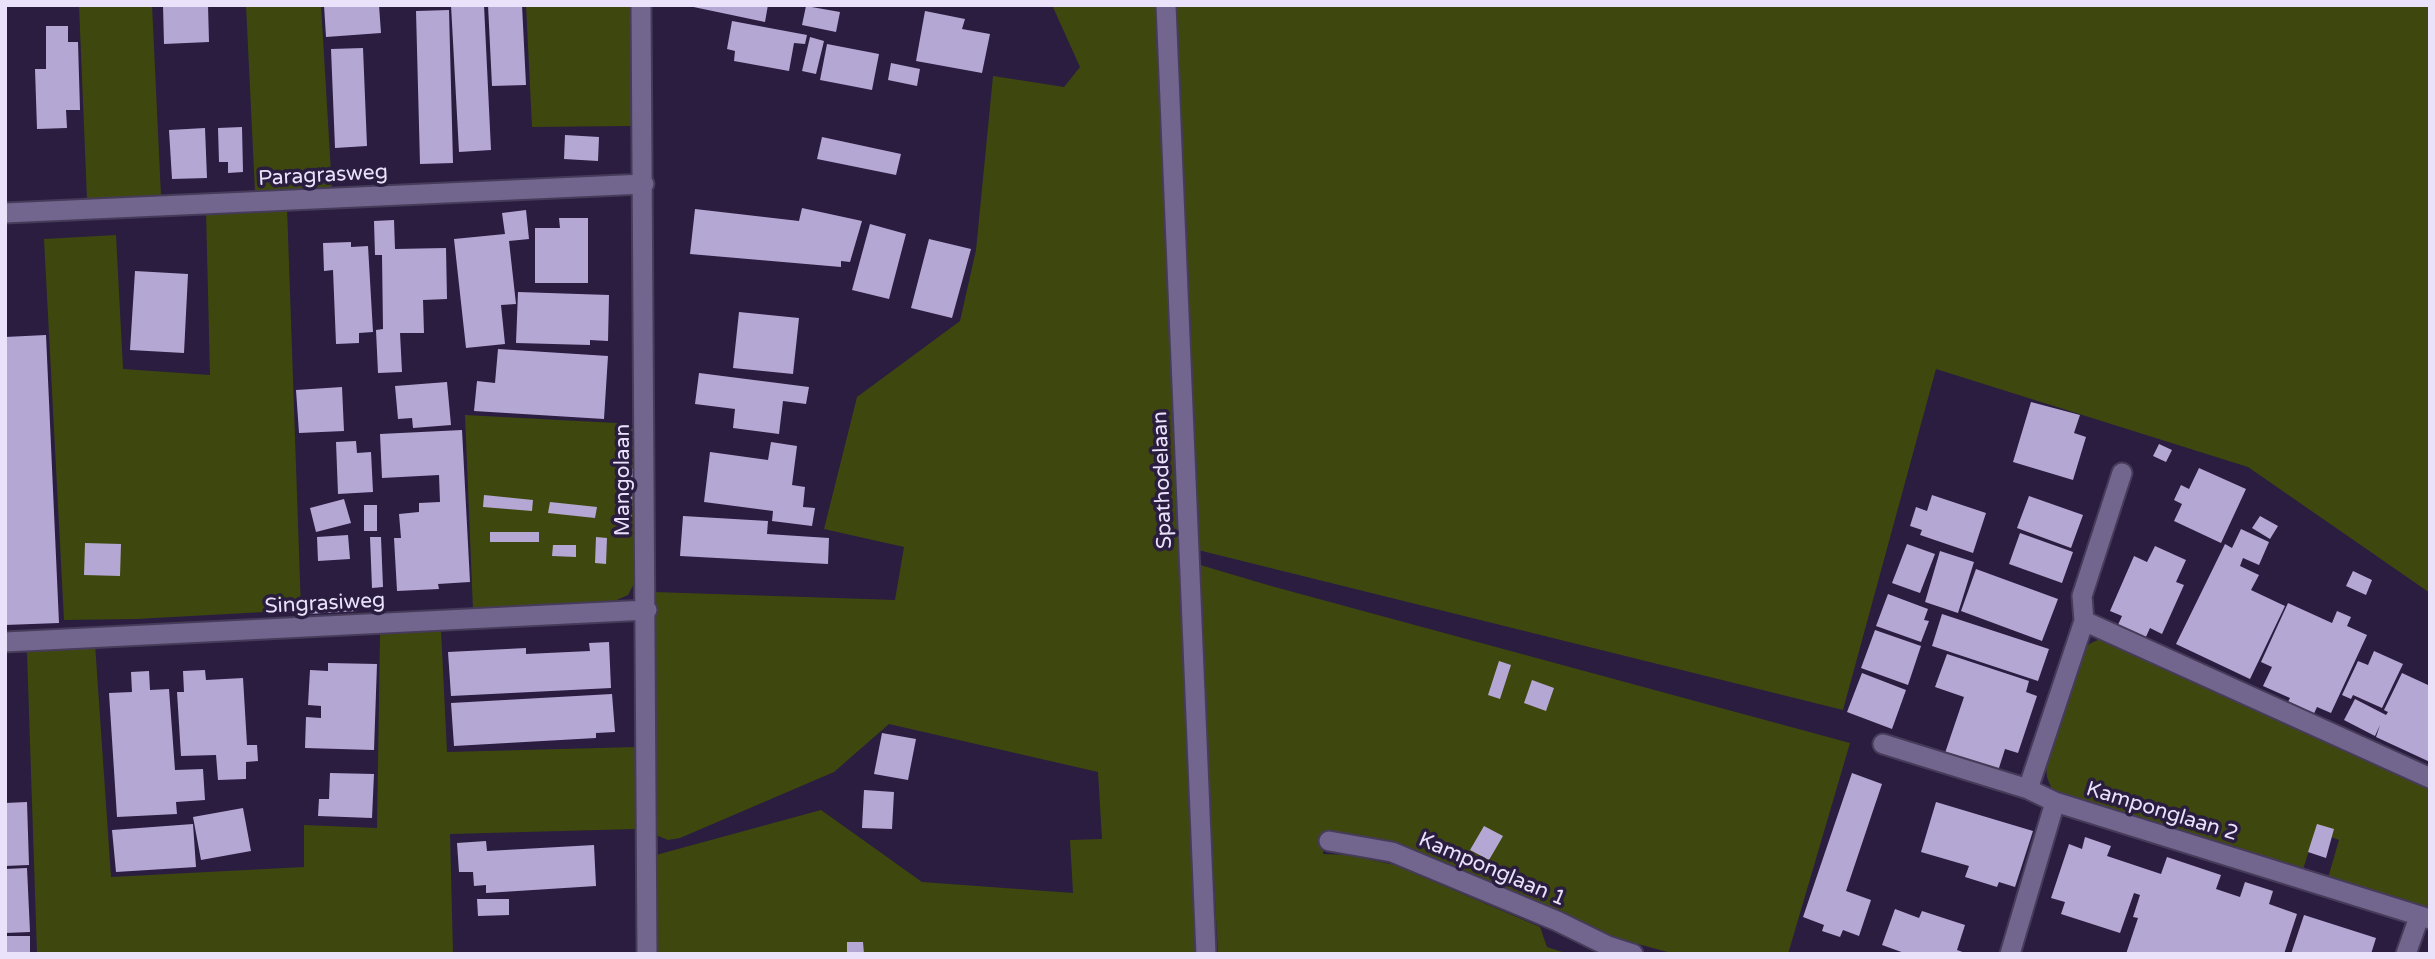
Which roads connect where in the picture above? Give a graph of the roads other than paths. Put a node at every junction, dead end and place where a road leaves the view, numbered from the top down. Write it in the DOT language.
graph roads {
  1 [pos="642,5"];
  2 [pos="1166,5"];
  3 [pos="644,184"];
  4 [pos="5,213"];
  5 [pos="2122,472"];
  6 [pos="647,610"];
  7 [pos="2084,621"];
  8 [pos="5,642"];
  9 [pos="1883,744"];
  10 [pos="2430,778"];
  11 [pos="2028,789"];
  12 [pos="2055,803"];
  13 [pos="1329,841"];
  14 [pos="2425,918"];
  15 [pos="647,954"];
  16 [pos="1206,954"];
  17 [pos="1633,954"];
  18 [pos="2010,954"];
  19 [pos="2406,954"];
  1 -- 3 [label="street, Mangolaan"];
  2 -- 16 [label="street, Spathodelaan"];
  3 -- 4 [label="street, Paragrasweg"];
  3 -- 6 [label="street, Mangolaan"];
  5 -- 7 [label="street"];
  6 -- 8 [label="street, Singrasiweg"];
  6 -- 15 [label="street, Mangolaan"];
  7 -- 10 [label="street"];
  7 -- 11 [label="street"];
  9 -- 11 [label="street, Kamponglaan 2"];
  11 -- 12 [label="street, Kamponglaan 2"];
  12 -- 14 [label="street, Kamponglaan 2"];
  12 -- 18 [label="street"];
  13 -- 17 [label="street, Kamponglaan 1"];
  14 -- 19 [label="street"];
}
